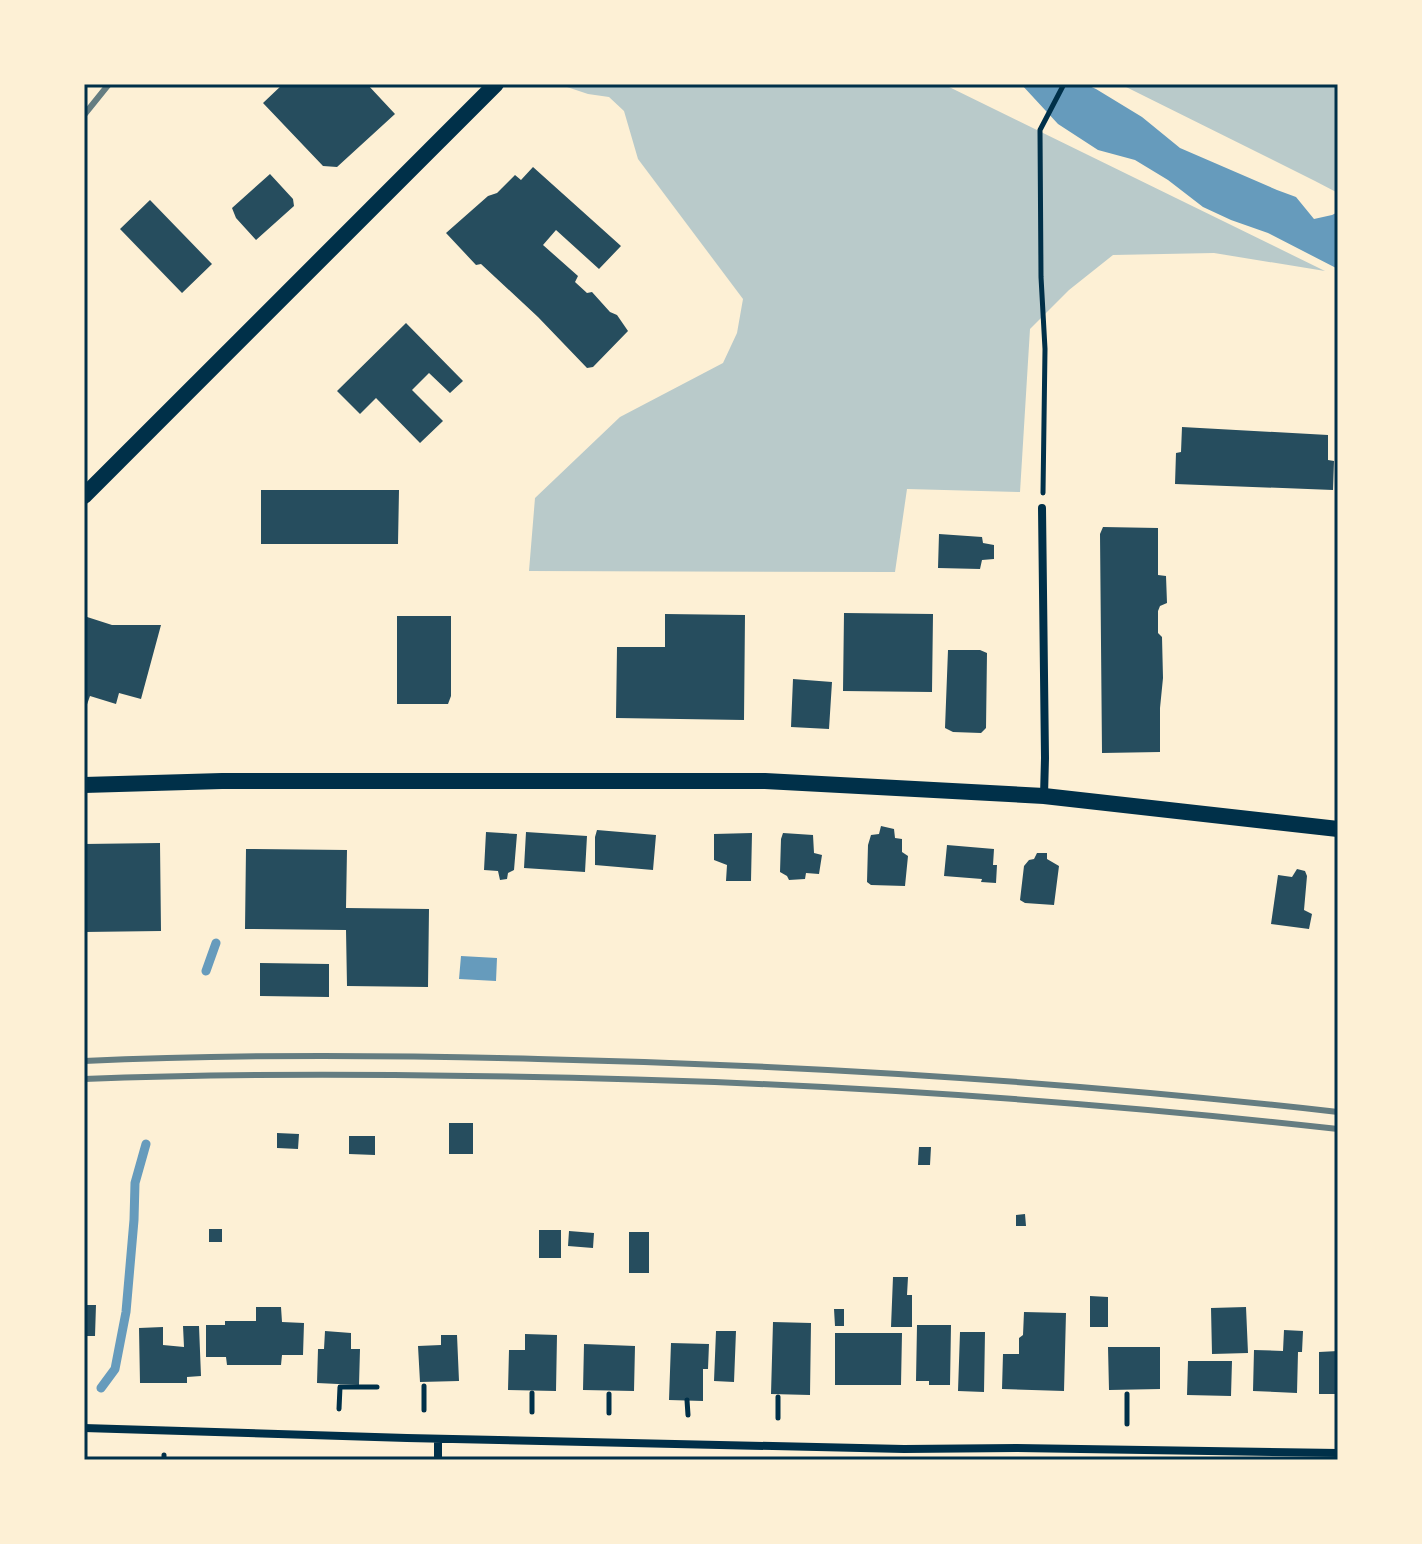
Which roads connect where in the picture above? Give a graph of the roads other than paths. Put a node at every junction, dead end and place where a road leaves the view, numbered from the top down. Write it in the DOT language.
graph roads {
  1 [pos="496,84"];
  2 [pos="84,496"];
  3 [pos="1042,508"];
  4 [pos="84,785"];
  5 [pos="1044,796"];
  6 [pos="1338,829"];
  7 [pos="84,1428"];
  8 [pos="438,1439"];
  9 [pos="963,1448"];
  10 [pos="1338,1453"];
  11 [pos="438,1460"];
  12 [pos="963,1460"];
  1 -- 2 [label="main road"];
  3 -- 5 [label="street"];
  4 -- 5 [label="main road"];
  5 -- 6 [label="main road"];
  7 -- 8 [label="street"];
  8 -- 9 [label="street"];
  8 -- 11 [label="street"];
  9 -- 10 [label="street"];
  9 -- 12 [label="street"];
}
